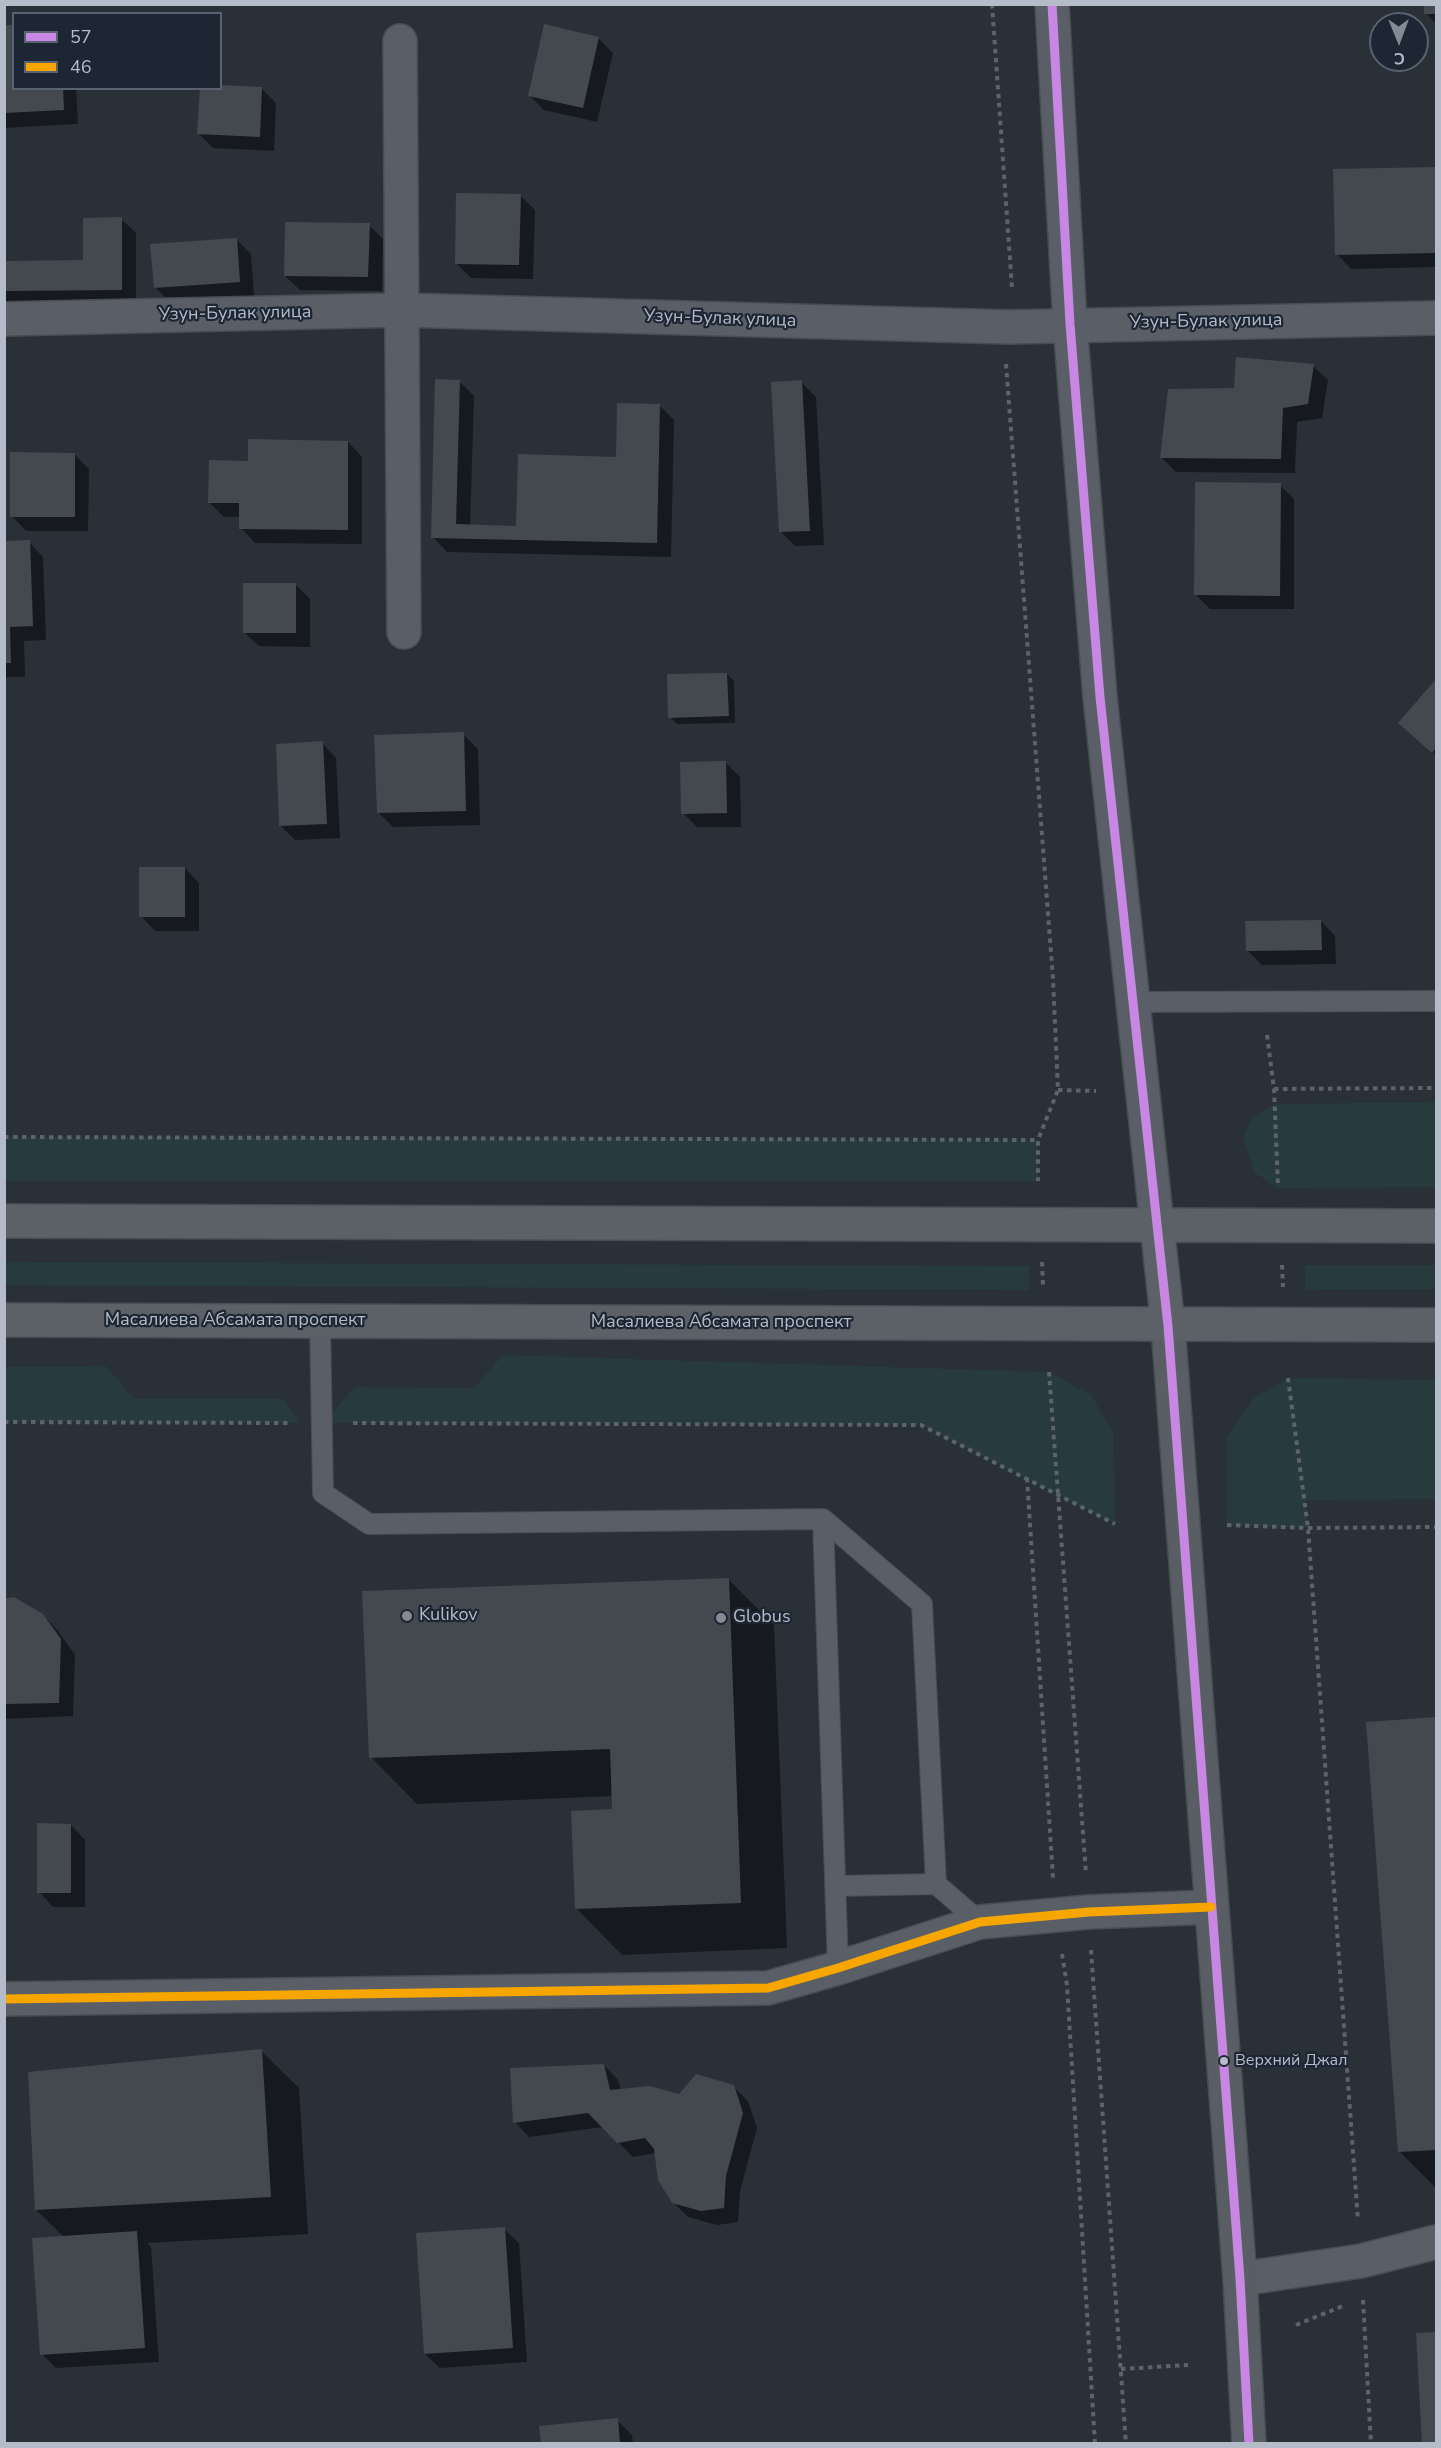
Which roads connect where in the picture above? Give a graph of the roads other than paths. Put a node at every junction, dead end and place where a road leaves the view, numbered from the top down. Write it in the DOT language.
graph roads {
  1 [pos="1052,4"];
  2 [pos="399,41"];
  3 [pos="402,310"];
  4 [pos="1437,318"];
  5 [pos="4,319"];
  6 [pos="1070,324"];
  7 [pos="404,632"];
  8 [pos="1437,1001"];
  9 [pos="1134,1002"];
  10 [pos="4,1221"];
  11 [pos="1157,1225"];
  12 [pos="1437,1226"];
  13 [pos="4,1320"];
  14 [pos="320,1321"];
  15 [pos="1437,1325"];
  16 [pos="1168,1326"];
  17 [pos="823,1519"];
  18 [pos="936,1884"];
  19 [pos="837,1886"];
  20 [pos="1211,1907"];
  21 [pos="980,1922"];
  22 [pos="838,1968"];
  23 [pos="4,1999"];
  24 [pos="1437,2242"];
  25 [pos="1240,2279"];
  26 [pos="1249,2444"];
  1 -- 6 [label="street"];
  2 -- 3 [label="street"];
  3 -- 5 [label="street, Узун-Булак улица"];
  3 -- 6 [label="street, Узун-Булак улица"];
  3 -- 7 [label="street"];
  4 -- 6 [label="street, Узун-Булак улица"];
  6 -- 9 [label="street"];
  8 -- 9 [label="lane"];
  9 -- 11 [label="street"];
  10 -- 11 [label="main road"];
  11 -- 12 [label="main road"];
  11 -- 16 [label="main road"];
  13 -- 14 [label="main road, Масалиева Абсамата проспект"];
  14 -- 16 [label="main road, Масалиева Абсамата проспект"];
  14 -- 17 [label="lane"];
  15 -- 16 [label="main road, Масалиева Абсамата проспект"];
  16 -- 20 [label="main road"];
  17 -- 18 [label="lane"];
  17 -- 19 [label="lane"];
  18 -- 19 [label="lane"];
  18 -- 21 [label="lane"];
  19 -- 22 [label="lane"];
  20 -- 21 [label="street"];
  20 -- 25 [label="main road"];
  21 -- 22 [label="street"];
  22 -- 23 [label="street"];
  24 -- 25 [label="street"];
  25 -- 26 [label="main road"];
}
